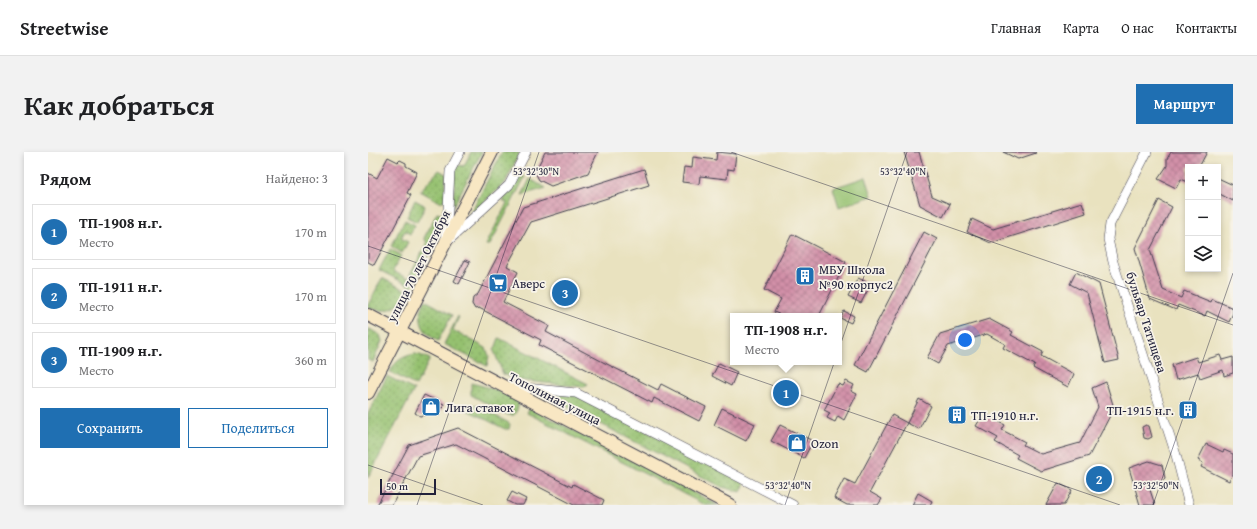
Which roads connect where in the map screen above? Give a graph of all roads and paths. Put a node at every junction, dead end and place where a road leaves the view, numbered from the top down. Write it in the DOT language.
graph roads {
  1 [pos="460,152"];
  2 [pos="492,152"];
  3 [pos="526,152"];
  4 [pos="1147,152"];
  5 [pos="444,245"];
  6 [pos="368,315"];
  7 [pos="400,332"];
  8 [pos="499,385"];
  9 [pos="368,393"];
  10 [pos="730,505"];
  11 [pos="793,505"];
  12 [pos="1189,505"];
  1 -- 5 [label="street"];
  2 -- 5 [label="main road, улица 70 лет Октября"];
  3 -- 5 [label="street"];
  4 -- 12 [label="street, бульвар Татищева"];
  5 -- 7 [label="main road, улица 70 лет Октября"];
  6 -- 7 [label="main road, Тополиная улица"];
  7 -- 8 [label="main road, Тополиная улица"];
  7 -- 9 [label="main road, улица 70 лет Октября"];
  8 -- 10 [label="main road, Тополиная улица"];
  8 -- 11 [label="street"];
}
